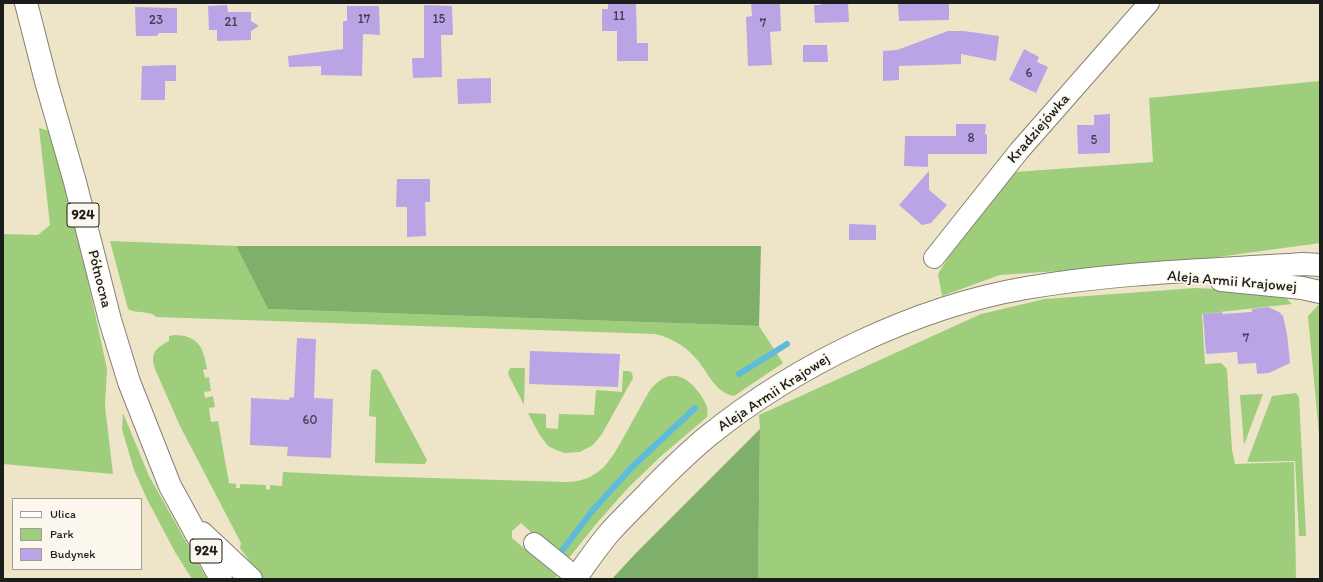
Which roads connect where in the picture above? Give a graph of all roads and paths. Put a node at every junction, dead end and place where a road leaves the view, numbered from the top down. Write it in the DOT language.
graph roads {
  1 [pos="26,3"];
  2 [pos="1149,3"];
  3 [pos="934,258"];
  4 [pos="1320,265"];
  5 [pos="1144,274"];
  6 [pos="1320,292"];
  7 [pos="191,522"];
  8 [pos="534,543"];
  9 [pos="576,578"];
  10 [pos="220,579"];
  11 [pos="251,579"];
  1 -- 7 [label="main road, Północna / 924"];
  2 -- 3 [label="street, Kradziejówka"];
  4 -- 5 [label="main road, Aleja Armii Krajowej"];
  5 -- 6 [label="main road, Aleja Armii Krajowej"];
  5 -- 9 [label="main road, Aleja Armii Krajowej"];
  7 -- 10 [label="main road, Północna / 924"];
  7 -- 11 [label="main road, Północna / 924"];
  8 -- 9 [label="street"];
}
